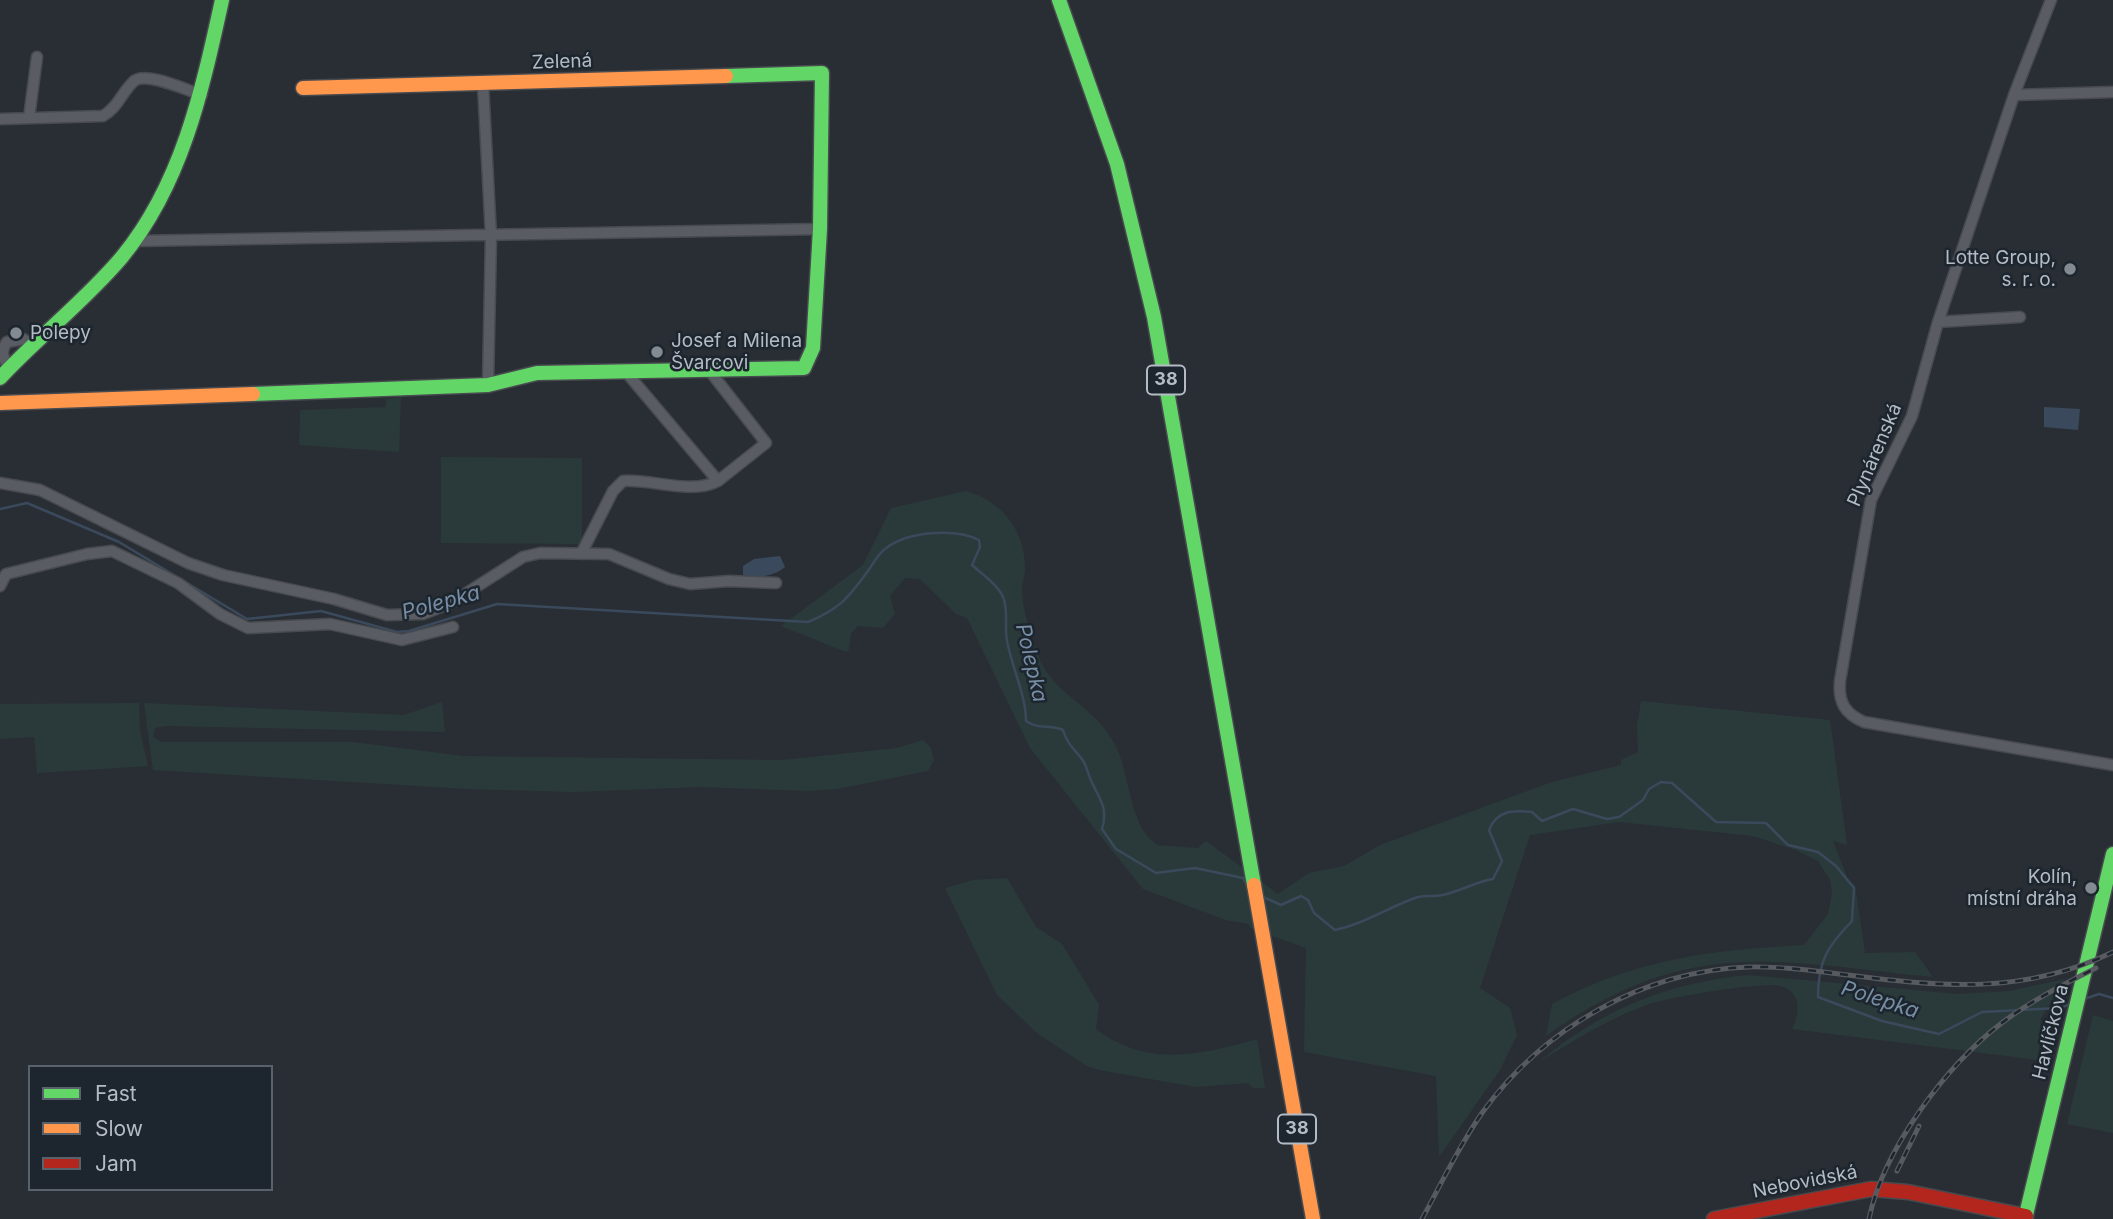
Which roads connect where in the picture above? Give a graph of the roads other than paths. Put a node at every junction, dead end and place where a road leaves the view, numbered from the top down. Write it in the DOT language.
graph roads {
  1 [pos="222,0"];
  2 [pos="1059,0"];
  3 [pos="2048,3"];
  4 [pos="37,57"];
  5 [pos="483,84"];
  6 [pos="303,88"];
  7 [pos="2113,92"];
  8 [pos="202,95"];
  9 [pos="2014,95"];
  10 [pos="29,118"];
  11 [pos="0,119"];
  12 [pos="820,229"];
  13 [pos="491,236"];
  14 [pos="134,241"];
  15 [pos="2020,317"];
  16 [pos="1938,322"];
  17 [pos="709,370"];
  18 [pos="626,372"];
  19 [pos="5,373"];
  20 [pos="488,385"];
  21 [pos="0,403"];
  22 [pos="718,481"];
  23 [pos="0,483"];
  24 [pos="582,554"];
  25 [pos="3,569"];
  26 [pos="776,583"];
  27 [pos="0,586"];
  28 [pos="341,614"];
  29 [pos="453,626"];
  30 [pos="2113,765"];
  31 [pos="2113,854"];
  32 [pos="2030,1218"];
  33 [pos="1313,1219"];
  34 [pos="1714,1219"];
  1 -- 8 [label="street"];
  2 -- 33 [label="street, 38"];
  3 -- 9 [label="street, Plynárenská"];
  4 -- 10 [label="street"];
  5 -- 6 [label="street, Zelená"];
  5 -- 12 [label="street, Zelená"];
  5 -- 13 [label="street"];
  7 -- 9 [label="street"];
  8 -- 10 [label="street"];
  8 -- 14 [label="street"];
  9 -- 16 [label="street, Plynárenská"];
  10 -- 11 [label="street"];
  12 -- 13 [label="street"];
  12 -- 17 [label="street"];
  13 -- 14 [label="street"];
  13 -- 20 [label="street"];
  14 -- 19 [label="street"];
  15 -- 16 [label="street"];
  16 -- 30 [label="street, Plynárenská"];
  17 -- 18 [label="street"];
  17 -- 22 [label="street"];
  18 -- 20 [label="street"];
  18 -- 22 [label="street"];
  20 -- 21 [label="street"];
  22 -- 24 [label="street"];
  23 -- 28 [label="street"];
  24 -- 26 [label="street"];
  24 -- 28 [label="street"];
  25 -- 27 [label="street"];
  25 -- 28 [label="street"];
  28 -- 29 [label="street"];
  31 -- 32 [label="street, Havlíčkova"];
  32 -- 34 [label="street, Nebovidská"];
}
